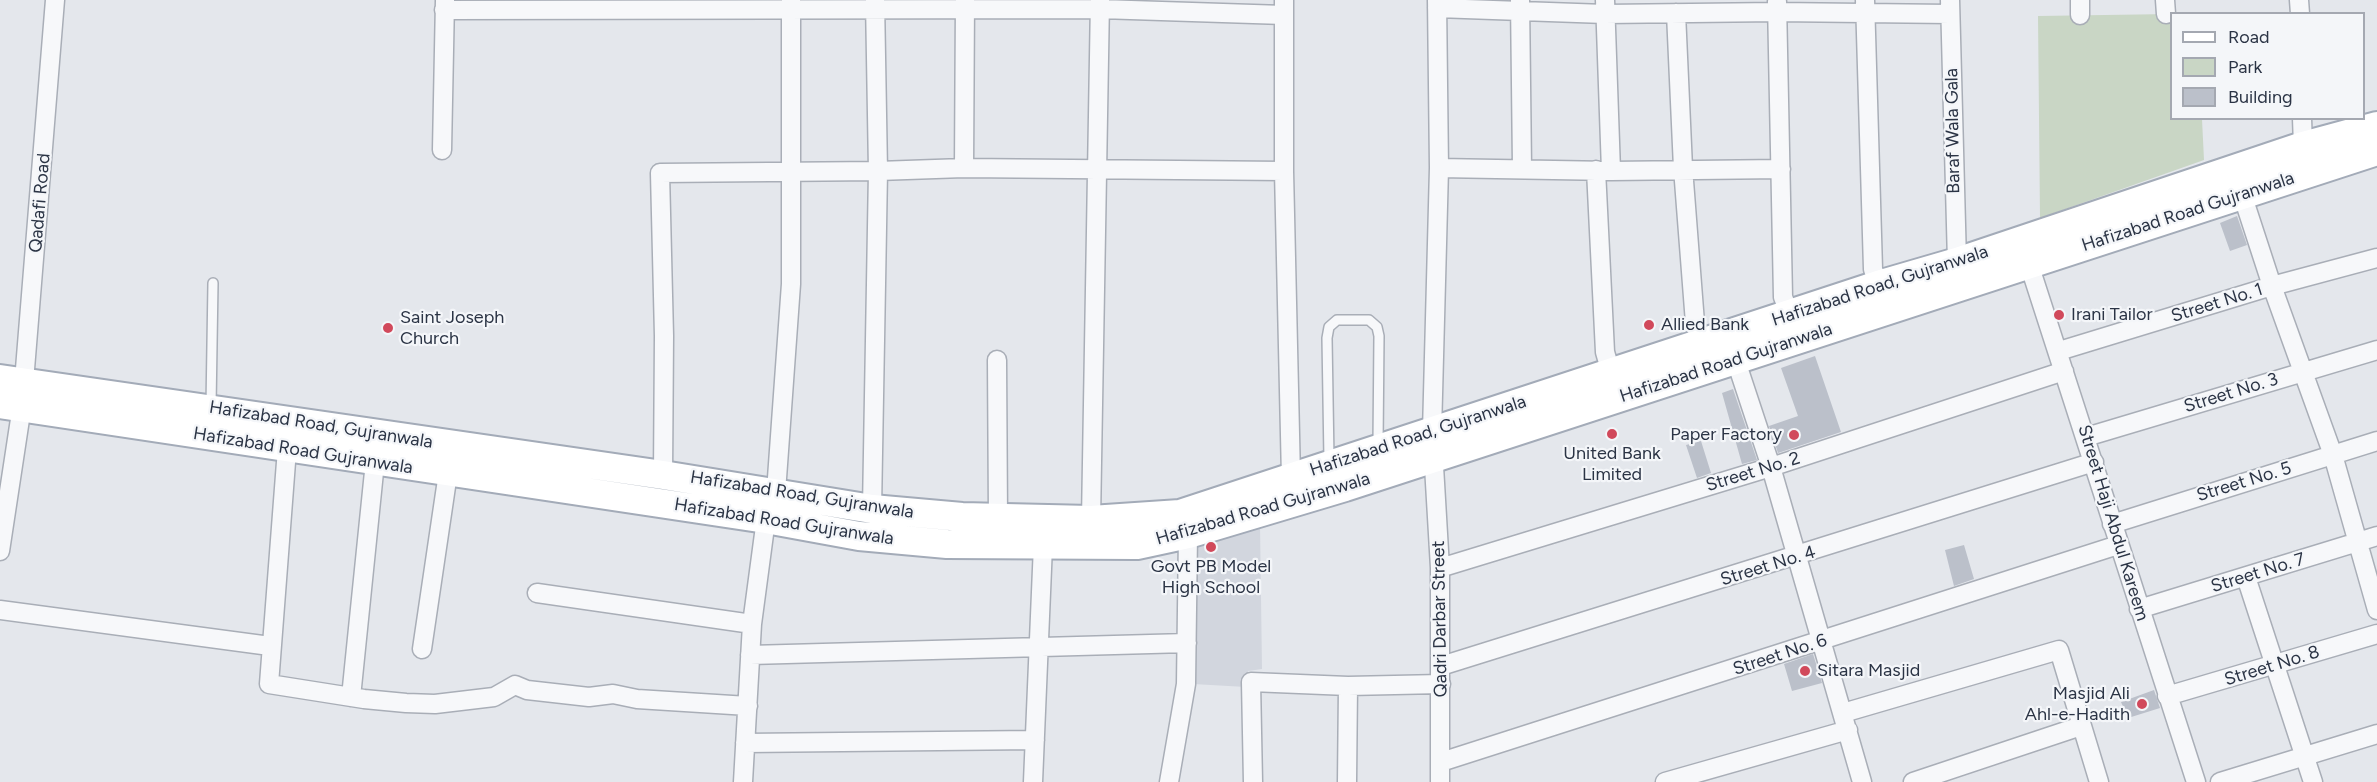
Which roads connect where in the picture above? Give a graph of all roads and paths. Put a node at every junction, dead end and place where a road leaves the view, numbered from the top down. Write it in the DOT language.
graph roads {
  1 [pos="55,0"];
  2 [pos="791,4"];
  3 [pos="875,4"];
  4 [pos="965,4"];
  5 [pos="1437,4"];
  6 [pos="445,5"];
  7 [pos="1100,5"];
  8 [pos="1520,6"];
  9 [pos="1777,6"];
  10 [pos="1605,7"];
  11 [pos="1865,7"];
  12 [pos="1950,7"];
  13 [pos="1284,8"];
  14 [pos="1686,8"];
  15 [pos="2377,126"];
  16 [pos="2302,132"];
  17 [pos="442,150"];
  18 [pos="2377,151"];
  19 [pos="1522,167"];
  20 [pos="964,168"];
  21 [pos="1439,168"];
  22 [pos="1683,168"];
  23 [pos="1099,169"];
  24 [pos="1781,169"];
  25 [pos="1603,170"];
  26 [pos="878,171"];
  27 [pos="1284,171"];
  28 [pos="791,172"];
  29 [pos="2242,194"];
  30 [pos="2377,258"];
  31 [pos="1957,262"];
  32 [pos="2029,264"];
  33 [pos="213,283"];
  34 [pos="1878,285"];
  35 [pos="2272,286"];
  36 [pos="1790,315"];
  37 [pos="1701,344"];
  38 [pos="2377,350"];
  39 [pos="2059,351"];
  40 [pos="997,360"];
  41 [pos="1736,361"];
  42 [pos="2064,371"];
  43 [pos="2302,372"];
  44 [pos="1611,373"];
  45 [pos="12,393"];
  46 [pos="211,408"];
  47 [pos="2086,437"];
  48 [pos="2377,441"];
  49 [pos="1433,444"];
  50 [pos="287,449"];
  51 [pos="1378,450"];
  52 [pos="2333,455"];
  53 [pos="375,462"];
  54 [pos="2094,462"];
  55 [pos="1329,466"];
  56 [pos="1771,467"];
  57 [pos="448,473"];
  58 [pos="663,474"];
  59 [pos="1291,478"];
  60 [pos="776,492"];
  61 [pos="872,509"];
  62 [pos="998,518"];
  63 [pos="766,519"];
  64 [pos="2,520"];
  65 [pos="1091,520"];
  66 [pos="2112,524"];
  67 [pos="1188,534"];
  68 [pos="2377,536"];
  69 [pos="2358,542"];
  70 [pos="1043,545"];
  71 [pos="2118,545"];
  72 [pos="0,551"];
  73 [pos="1797,557"];
  74 [pos="1440,568"];
  75 [pos="2247,578"];
  76 [pos="537,593"];
  77 [pos="2139,609"];
  78 [pos="0,610"];
  79 [pos="2377,610"];
  80 [pos="752,624"];
  81 [pos="2377,634"];
  82 [pos="1822,642"];
  83 [pos="1187,643"];
  84 [pos="270,646"];
  85 [pos="1039,646"];
  86 [pos="422,649"];
  87 [pos="750,655"];
  88 [pos="1441,666"];
  89 [pos="2273,667"];
  90 [pos="1441,684"];
  91 [pos="1348,686"];
  92 [pos="2167,696"];
  93 [pos="351,697"];
  94 [pos="748,706"];
  95 [pos="1846,721"];
  96 [pos="2081,726"];
  97 [pos="2377,734"];
  98 [pos="1035,740"];
  99 [pos="745,743"];
  100 [pos="2305,756"];
  101 [pos="1441,762"];
  102 [pos="743,782"];
  103 [pos="1033,782"];
  104 [pos="1169,782"];
  105 [pos="1253,782"];
  106 [pos="1347,782"];
  107 [pos="1440,782"];
  108 [pos="1665,782"];
  109 [pos="1862,782"];
  110 [pos="1913,782"];
  111 [pos="2099,782"];
  112 [pos="2196,782"];
  113 [pos="2220,782"];
  114 [pos="2313,782"];
  1 -- 45 [label="street, Qadafi Road"];
  2 -- 3 [label="street"];
  2 -- 6 [label="street"];
  2 -- 28 [label="street"];
  3 -- 4 [label="street"];
  3 -- 26 [label="street"];
  4 -- 7 [label="street"];
  4 -- 20 [label="street"];
  5 -- 8 [label="street"];
  5 -- 21 [label="street, Qadri Darbar Street"];
  6 -- 17 [label="street"];
  7 -- 13 [label="street"];
  7 -- 23 [label="street"];
  8 -- 10 [label="street"];
  8 -- 19 [label="street"];
  9 -- 11 [label="street"];
  9 -- 14 [label="street"];
  9 -- 24 [label="street"];
  10 -- 14 [label="street"];
  10 -- 25 [label="street"];
  11 -- 12 [label="street"];
  11 -- 34 [label="street"];
  12 -- 31 [label="street, Baraf Wala Gala"];
  13 -- 27 [label="street"];
  14 -- 22 [label="street"];
  15 -- 16 [label="main road, Hafizabad Road, Gujranwala"];
  16 -- 31 [label="main road, Hafizabad Road, Gujranwala"];
  18 -- 29 [label="main road, Hafizabad Road Gujranwala"];
  19 -- 21 [label="street"];
  19 -- 25 [label="street"];
  20 -- 23 [label="street"];
  20 -- 26 [label="street"];
  21 -- 49 [label="street, Qadri Darbar Street"];
  22 -- 24 [label="street"];
  22 -- 25 [label="street"];
  22 -- 37 [label="street"];
  23 -- 27 [label="street"];
  23 -- 65 [label="street"];
  24 -- 36 [label="street"];
  25 -- 44 [label="street"];
  26 -- 28 [label="street"];
  26 -- 61 [label="street"];
  27 -- 59 [label="street"];
  28 -- 58 [label="street"];
  28 -- 60 [label="street"];
  29 -- 32 [label="main road, Hafizabad Road Gujranwala"];
  29 -- 35 [label="street"];
  30 -- 35 [label="street, Street No. 1"];
  31 -- 34 [label="main road, Hafizabad Road, Gujranwala"];
  32 -- 39 [label="street, Street Haji Abdul Kareem"];
  32 -- 41 [label="main road, Hafizabad Road Gujranwala"];
  33 -- 46 [label="lane"];
  34 -- 36 [label="main road, Hafizabad Road, Gujranwala"];
  35 -- 39 [label="street, Street No. 1"];
  35 -- 43 [label="street"];
  36 -- 37 [label="main road, Hafizabad Road, Gujranwala"];
  37 -- 44 [label="main road, Hafizabad Road, Gujranwala"];
  38 -- 43 [label="street, Street No. 3"];
  39 -- 42 [label="street, Street Haji Abdul Kareem"];
  40 -- 62 [label="street"];
  41 -- 49 [label="main road, Hafizabad Road Gujranwala"];
  41 -- 56 [label="street"];
  42 -- 47 [label="street, Street Haji Abdul Kareem"];
  42 -- 56 [label="street, Street No. 2"];
  43 -- 47 [label="street, Street No. 3"];
  43 -- 52 [label="street"];
  44 -- 49 [label="main road, Hafizabad Road, Gujranwala"];
  45 -- 46 [label="main road, Hafizabad Road, Gujranwala"];
  45 -- 50 [label="main road, Hafizabad Road Gujranwala"];
  45 -- 64 [label="street, Qadafi Road"];
  46 -- 58 [label="main road, Hafizabad Road, Gujranwala"];
  47 -- 54 [label="street, Street Haji Abdul Kareem"];
  48 -- 52 [label="street, Street No. 5"];
  49 -- 51 [label="main road, Hafizabad Road, Gujranwala"];
  49 -- 67 [label="main road, Hafizabad Road Gujranwala"];
  49 -- 74 [label="street, Qadri Darbar Street"];
  50 -- 53 [label="main road, Hafizabad Road Gujranwala"];
  50 -- 84 [label="street"];
  51 -- 55 [label="main road, Hafizabad Road, Gujranwala"];
  51 -- 55 [label="lane"];
  52 -- 66 [label="street, Street No. 5"];
  52 -- 69 [label="street"];
  53 -- 57 [label="main road, Hafizabad Road Gujranwala"];
  53 -- 93 [label="street"];
  54 -- 66 [label="street, Street Haji Abdul Kareem"];
  54 -- 73 [label="street, Street No. 4"];
  55 -- 59 [label="main road, Hafizabad Road, Gujranwala"];
  56 -- 73 [label="street"];
  56 -- 74 [label="street, Street No. 2"];
  57 -- 63 [label="main road, Hafizabad Road Gujranwala"];
  57 -- 86 [label="street"];
  58 -- 60 [label="main road, Hafizabad Road, Gujranwala"];
  59 -- 65 [label="main road, Hafizabad Road, Gujranwala"];
  60 -- 61 [label="main road, Hafizabad Road, Gujranwala"];
  61 -- 62 [label="main road, Hafizabad Road, Gujranwala"];
  62 -- 65 [label="main road, Hafizabad Road, Gujranwala"];
  63 -- 70 [label="main road, Hafizabad Road Gujranwala"];
  63 -- 80 [label="street"];
  64 -- 72 [label="street, Qadafi Road"];
  66 -- 71 [label="street, Street Haji Abdul Kareem"];
  67 -- 70 [label="main road, Hafizabad Road Gujranwala"];
  67 -- 83 [label="street"];
  68 -- 69 [label="street, Street No. 7"];
  69 -- 75 [label="street, Street No. 7"];
  69 -- 79 [label="street"];
  70 -- 85 [label="street"];
  71 -- 77 [label="street, Street Haji Abdul Kareem"];
  71 -- 82 [label="street, Street No. 6"];
  73 -- 82 [label="street"];
  73 -- 88 [label="street, Street No. 4"];
  74 -- 88 [label="street, Qadri Darbar Street"];
  75 -- 77 [label="street, Street No. 7"];
  75 -- 89 [label="street"];
  76 -- 80 [label="street"];
  77 -- 92 [label="street, Street Haji Abdul Kareem"];
  78 -- 84 [label="street"];
  80 -- 87 [label="street"];
  81 -- 89 [label="street, Street No. 8"];
  82 -- 95 [label="street"];
  82 -- 101 [label="street, Street No. 6"];
  83 -- 85 [label="street"];
  83 -- 104 [label="street"];
  84 -- 93 [label="street"];
  85 -- 87 [label="street"];
  85 -- 98 [label="street"];
  87 -- 94 [label="street"];
  88 -- 90 [label="street, Qadri Darbar Street"];
  89 -- 92 [label="street, Street No. 8"];
  89 -- 100 [label="street"];
  90 -- 91 [label="street"];
  90 -- 101 [label="street, Qadri Darbar Street"];
  91 -- 105 [label="street"];
  91 -- 106 [label="street"];
  92 -- 112 [label="street, Street Haji Abdul Kareem"];
  93 -- 94 [label="street"];
  94 -- 99 [label="street"];
  95 -- 96 [label="street"];
  95 -- 108 [label="street"];
  95 -- 109 [label="street"];
  96 -- 110 [label="street"];
  96 -- 111 [label="street"];
  97 -- 100 [label="street"];
  98 -- 99 [label="street"];
  98 -- 103 [label="street"];
  99 -- 102 [label="street"];
  100 -- 113 [label="street"];
  100 -- 114 [label="street"];
  101 -- 107 [label="street, Qadri Darbar Street"];
}
